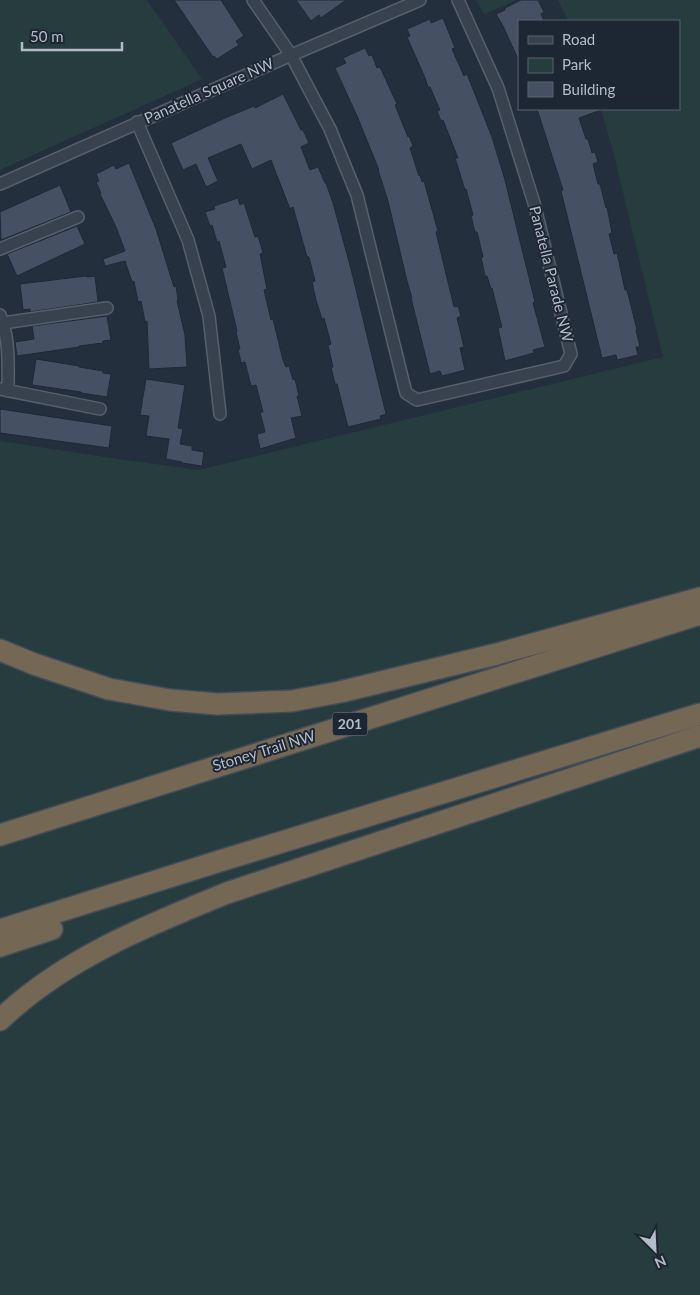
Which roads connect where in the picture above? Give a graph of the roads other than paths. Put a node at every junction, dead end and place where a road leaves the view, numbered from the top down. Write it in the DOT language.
graph roads {
  1 [pos="254,0"];
  2 [pos="420,0"];
  3 [pos="458,0"];
  4 [pos="291,55"];
  5 [pos="137,122"];
  6 [pos="0,184"];
  7 [pos="78,217"];
  8 [pos="0,250"];
  9 [pos="107,308"];
  10 [pos="2,319"];
  11 [pos="4,390"];
  12 [pos="100,409"];
  13 [pos="220,414"];
  14 [pos="700,598"];
  15 [pos="700,614"];
  16 [pos="0,650"];
  17 [pos="700,714"];
  18 [pos="700,736"];
  19 [pos="0,834"];
  20 [pos="223,860"];
  21 [pos="0,930"];
  22 [pos="0,946"];
  23 [pos="0,1020"];
  1 -- 4 [label="street, Panatella Parade NW"];
  2 -- 4 [label="street, Panatella Square NW"];
  3 -- 4 [label="street, Panatella Parade NW"];
  4 -- 5 [label="street, Panatella Square NW"];
  5 -- 6 [label="street, Panatella Square NW"];
  5 -- 13 [label="street"];
  7 -- 8 [label="street"];
  9 -- 10 [label="street"];
  10 -- 11 [label="street"];
  11 -- 12 [label="street"];
  14 -- 16 [label="highway"];
  15 -- 19 [label="highway, Stoney Trail NW / 201"];
  17 -- 20 [label="highway"];
  18 -- 23 [label="highway"];
  20 -- 21 [label="highway"];
  20 -- 22 [label="highway"];
}
